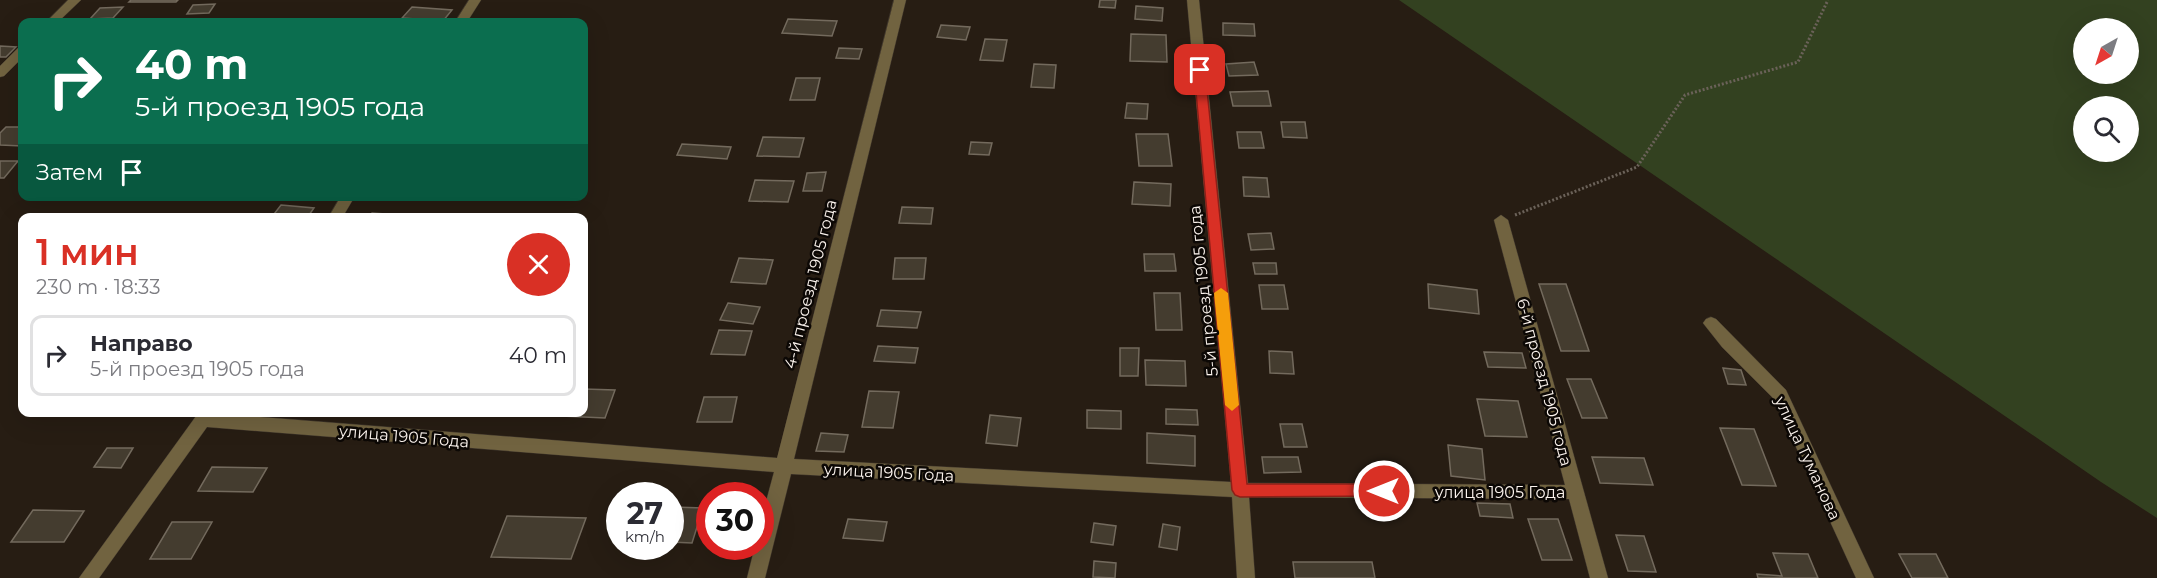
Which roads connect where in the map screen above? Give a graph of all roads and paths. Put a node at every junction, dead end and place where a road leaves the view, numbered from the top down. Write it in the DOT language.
graph roads {
  1 [pos="75,0"];
  2 [pos="475,0"];
  3 [pos="900,0"];
  4 [pos="1193,0"];
  5 [pos="1828,0"];
  6 [pos="56,18"];
  7 [pos="464,18"];
  8 [pos="18,55"];
  9 [pos="0,73"];
  10 [pos="1501,220"];
  11 [pos="1711,323"];
  12 [pos="205,417"];
  13 [pos="218,417"];
  14 [pos="783,466"];
  15 [pos="1240,490"];
  16 [pos="1575,492"];
  17 [pos="88,578"];
  18 [pos="756,578"];
  19 [pos="1246,578"];
  20 [pos="1599,578"];
  21 [pos="1865,578"];
  1 -- 6 [label="street"];
  2 -- 7 [label="street"];
  3 -- 14 [label="street, 4-й проезд 1905 года"];
  4 -- 15 [label="street, 5-й проезд 1905 года"];
  5 -- 10 [label="path"];
  8 -- 9 [label="street"];
  10 -- 16 [label="street, 6-й проезд 1905 года"];
  11 -- 21 [label="street, улица Туманова"];
  12 -- 17 [label="street"];
  13 -- 14 [label="street, улица 1905 Года"];
  14 -- 15 [label="street, улица 1905 Года"];
  14 -- 18 [label="street, 4-й проезд 1905 года"];
  15 -- 16 [label="street, улица 1905 Года"];
  15 -- 19 [label="street, 5-й проезд 1905 года"];
  16 -- 20 [label="street, 6-й проезд 1905 года"];
}
